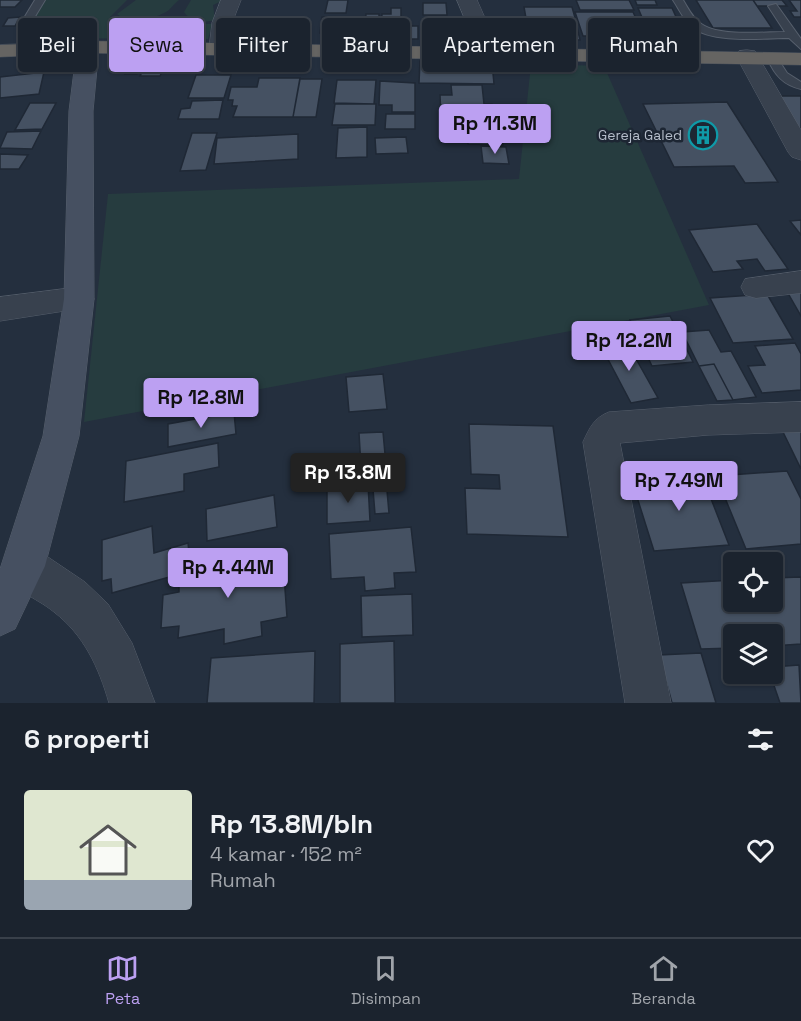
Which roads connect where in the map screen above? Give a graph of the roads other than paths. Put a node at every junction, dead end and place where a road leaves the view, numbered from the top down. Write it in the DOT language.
graph roads {
  1 [pos="39,0"];
  2 [pos="231,0"];
  3 [pos="467,0"];
  4 [pos="678,0"];
  5 [pos="773,6"];
  6 [pos="29,18"];
  7 [pos="224,18"];
  8 [pos="475,18"];
  9 [pos="792,35"];
  10 [pos="801,46"];
  11 [pos="97,47"];
  12 [pos="216,49"];
  13 [pos="18,50"];
  14 [pos="310,50"];
  15 [pos="0,51"];
  16 [pos="422,51"];
  17 [pos="576,54"];
  18 [pos="747,57"];
  19 [pos="772,57"];
  20 [pos="801,59"];
  21 [pos="85,72"];
  22 [pos="801,86"];
  23 [pos="801,152"];
  24 [pos="801,282"];
  25 [pos="756,287"];
  26 [pos="79,299"];
  27 [pos="0,309"];
  28 [pos="801,417"];
  29 [pos="24,566"];
  30 [pos="0,614"];
  31 [pos="132,703"];
  32 [pos="648,703"];
  1 -- 6 [label="lane"];
  2 -- 7 [label="street"];
  3 -- 8 [label="street"];
  4 -- 9 [label="lane"];
  5 -- 9 [label="lane"];
  9 -- 10 [label="lane"];
  11 -- 12 [label="highway"];
  13 -- 15 [label="highway"];
  14 -- 16 [label="highway"];
  17 -- 18 [label="highway"];
  18 -- 19 [label="highway"];
  18 -- 23 [label="street"];
  19 -- 20 [label="highway"];
  19 -- 22 [label="lane"];
  21 -- 26 [label="main road"];
  24 -- 25 [label="street"];
  26 -- 27 [label="street"];
  26 -- 29 [label="main road"];
  28 -- 32 [label="street"];
  29 -- 30 [label="main road"];
  29 -- 31 [label="street"];
}
